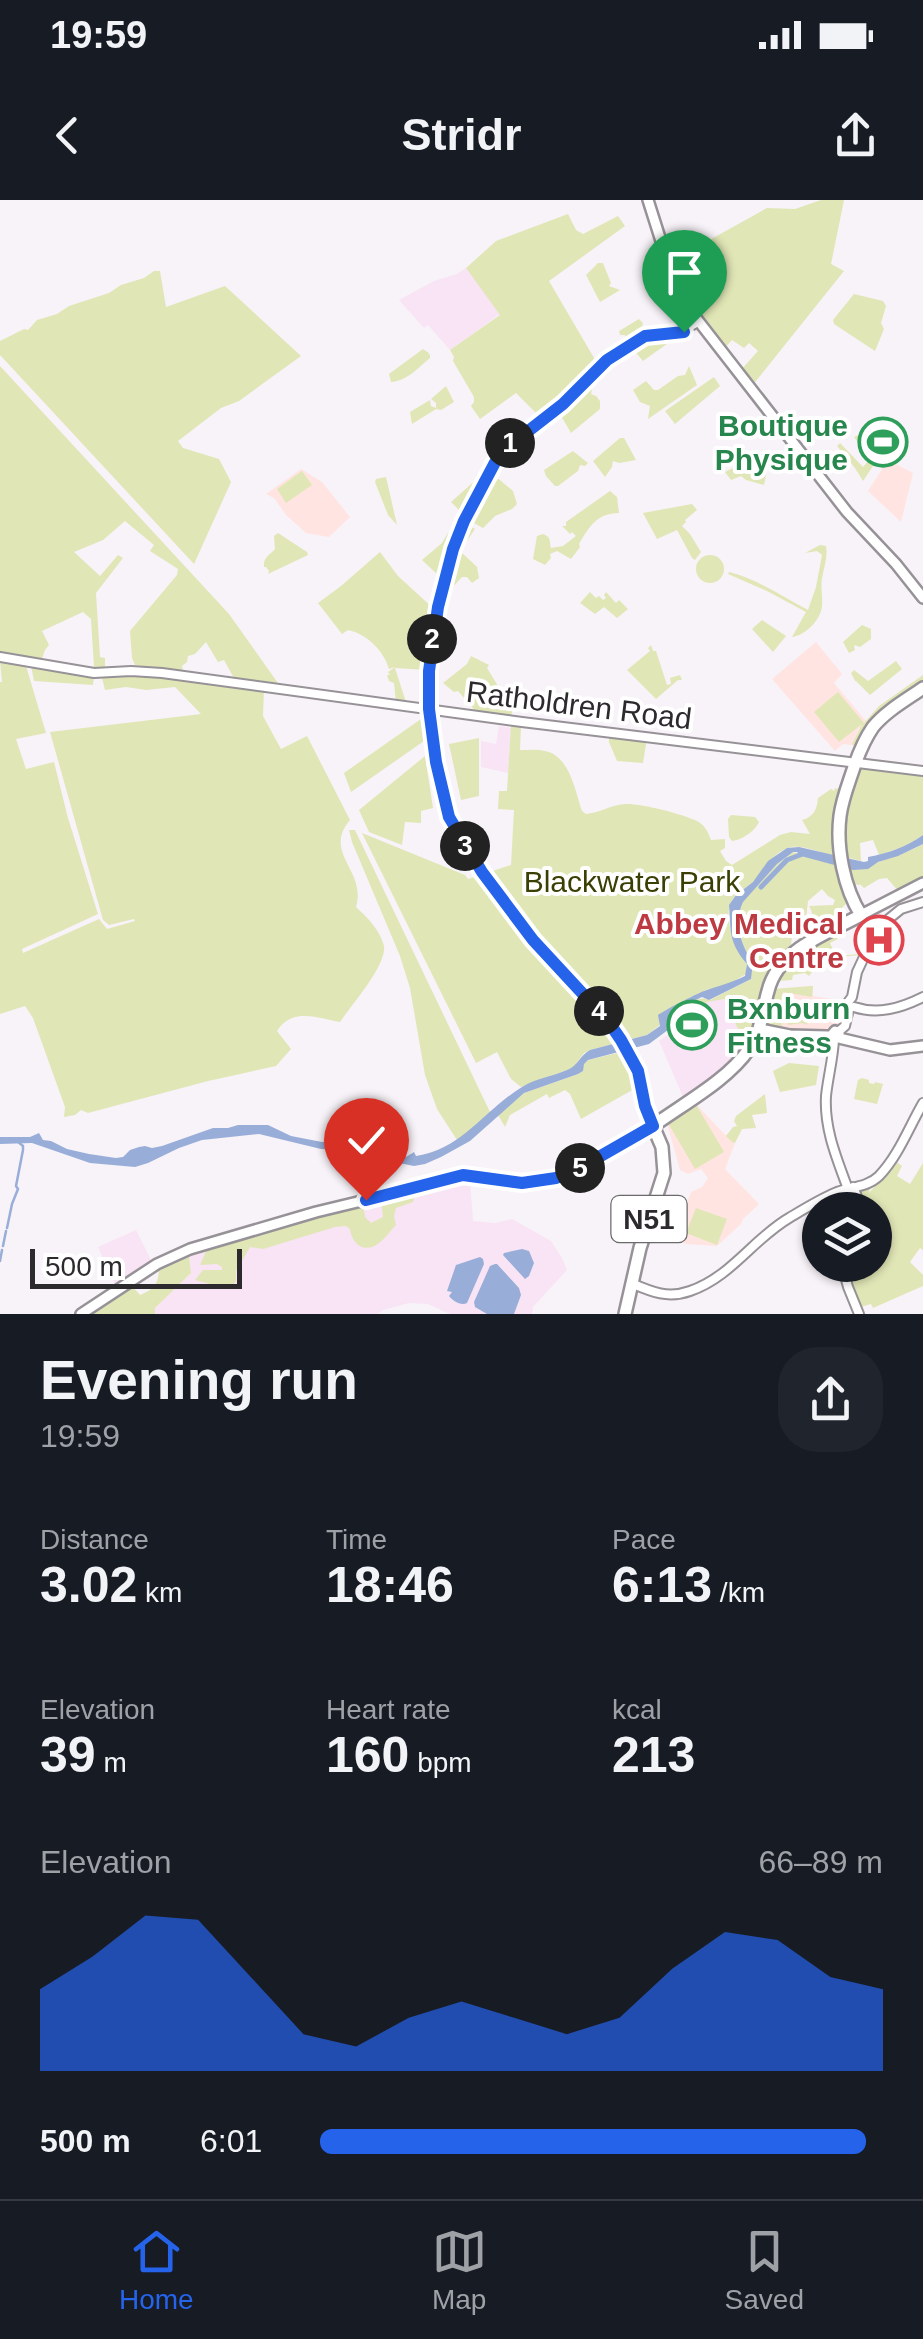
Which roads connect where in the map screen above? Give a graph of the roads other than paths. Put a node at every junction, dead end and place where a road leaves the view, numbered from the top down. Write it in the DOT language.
graph roads {
  1 [pos="648,200"];
  2 [pos="698,322"];
  3 [pos="923,598"];
  4 [pos="0,657"];
  5 [pos="923,688"];
  6 [pos="429,709"];
  7 [pos="855,764"];
  8 [pos="923,771"];
  9 [pos="923,883"];
  10 [pos="923,902"];
  11 [pos="858,911"];
  12 [pos="881,926"];
  13 [pos="923,997"];
  14 [pos="851,1006"];
  15 [pos="760,1029"];
  16 [pos="836,1036"];
  17 [pos="923,1046"];
  18 [pos="923,1103"];
  19 [pos="653,1126"];
  20 [pos="851,1188"];
  21 [pos="853,1192"];
  22 [pos="847,1282"];
  23 [pos="631,1283"];
  24 [pos="81,1314"];
  25 [pos="625,1314"];
  26 [pos="859,1314"];
  1 -- 2 [label="main road"];
  2 -- 3 [label="main road"];
  2 -- 6 [label="street"];
  4 -- 6 [label="street, Ratholdren Road"];
  5 -- 7 [label="main road"];
  6 -- 7 [label="street, Ratholdren Road"];
  6 -- 19 [label="street"];
  7 -- 8 [label="street, Ratholdren Road"];
  7 -- 11 [label="main road"];
  9 -- 11 [label="main road"];
  10 -- 12 [label="street"];
  11 -- 12 [label="street"];
  11 -- 15 [label="main road"];
  12 -- 14 [label="street"];
  13 -- 14 [label="street"];
  14 -- 16 [label="street"];
  15 -- 16 [label="main road"];
  15 -- 19 [label="main road"];
  16 -- 17 [label="main road"];
  16 -- 20 [label="street"];
  18 -- 20 [label="street"];
  19 -- 23 [label="main road, N51"];
  19 -- 24 [label="main road"];
  20 -- 21 [label="street"];
  20 -- 23 [label="street"];
  22 -- 26 [label="street"];
  23 -- 25 [label="main road, N51"];
}
